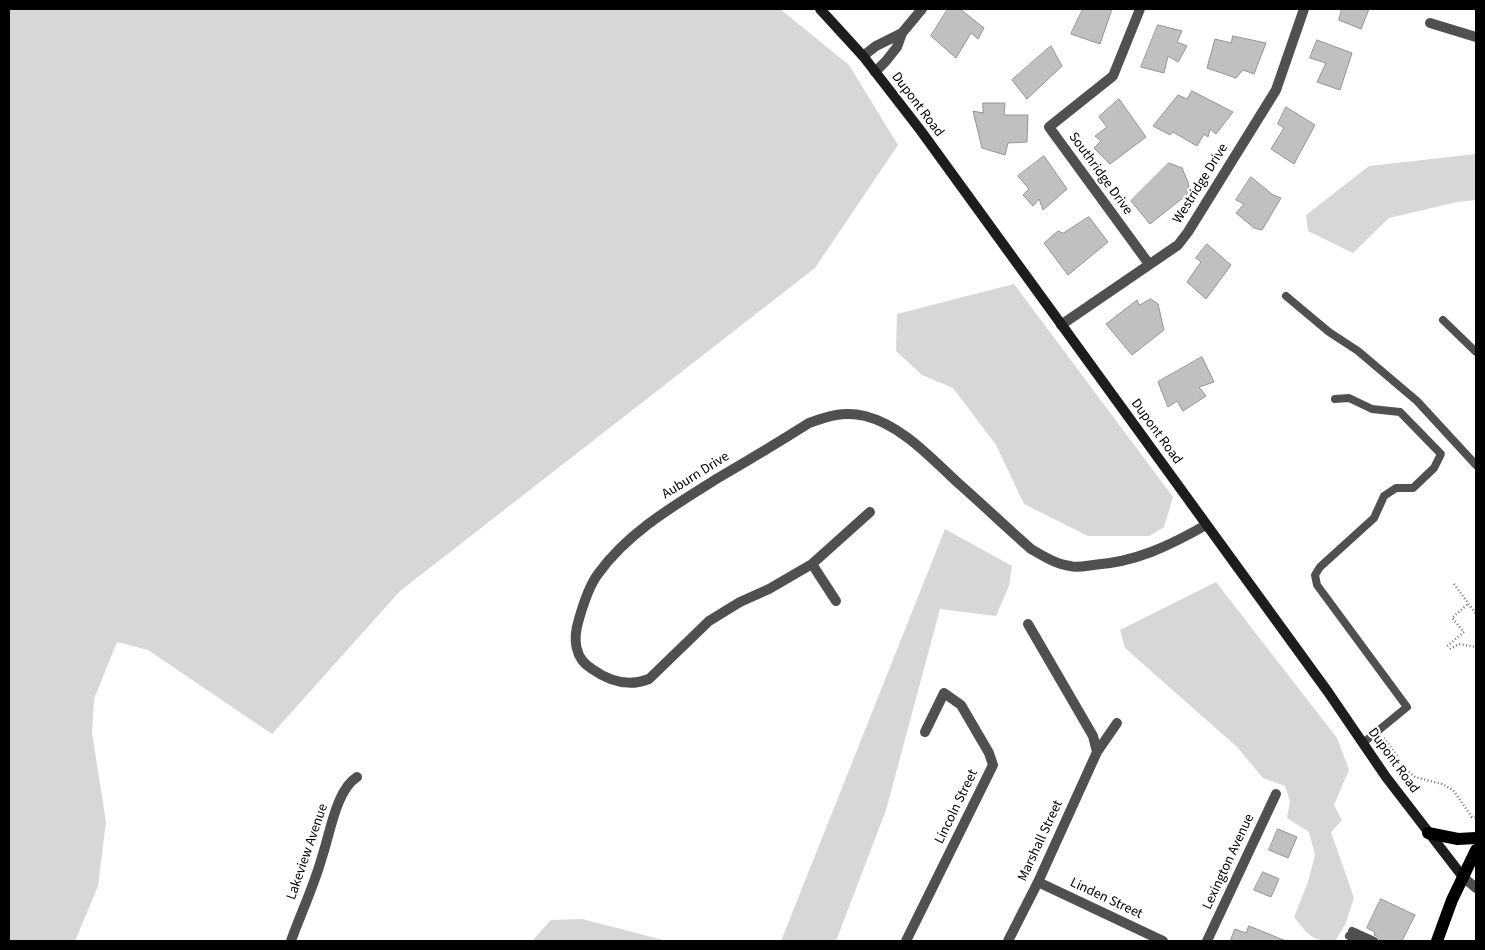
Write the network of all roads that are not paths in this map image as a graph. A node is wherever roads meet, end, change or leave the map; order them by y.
1 (820, 9) edge
2 (922, 9) edge
3 (1140, 9) edge
4 (1304, 9) edge
5 (1430, 23) dead end
6 (902, 33) junction
7 (1476, 37) edge
8 (863, 56) junction
9 (875, 72) junction
10 (1148, 264) junction
11 (1286, 296) dead end
12 (1442, 320) dead end
13 (1060, 325) junction
14 (1476, 352) edge
15 (1335, 399) dead end
16 (1476, 465) edge
17 (870, 512) dead end
18 (1206, 525) junction
19 (812, 564) junction
20 (836, 601) dead end
21 (1028, 624) dead end
22 (1117, 723) dead end
23 (925, 732) dead end
24 (1363, 743) junction
25 (1097, 752) junction
26 (357, 777) dead end
27 (1276, 794) dead end
28 (1428, 832) junction
29 (1476, 838) edge
30 (1476, 850) edge
31 (1463, 877) junction
32 (1038, 882) junction
33 (1476, 888) edge
34 (291, 941) edge
35 (906, 941) edge
36 (1008, 941) edge
37 (1162, 941) edge
38 (1207, 941) edge
39 (1359, 941) edge
40 (1374, 941) edge
41 (1437, 941) edge

1 - 8 street, Dupont Road
2 - 6 street
3 - 10 street, Southridge Drive
4 - 10 street, Westridge Drive
5 - 7 street
6 - 8 street
6 - 9 street
8 - 9 street, Dupont Road
9 - 13 street, Dupont Road
10 - 13 street, Westridge Drive
11 - 16 lane
12 - 14 lane
13 - 18 street, Dupont Road
15 - 24 lane
17 - 19 street, Auburn Drive
18 - 19 street, Auburn Drive
18 - 24 street, Dupont Road
19 - 20 street
21 - 25 street
22 - 25 street, Marshall Street
23 - 35 street, Lincoln Street
24 - 28 street, Dupont Road
25 - 32 street, Marshall Street
26 - 34 street, Lakeview Avenue
27 - 38 street, Lexington Avenue
28 - 29 main road
28 - 31 street, Dupont Road
30 - 31 main road
31 - 33 street
31 - 41 main road
32 - 36 street, Marshall Street
32 - 37 street, Linden Street
39 - 40 lane

